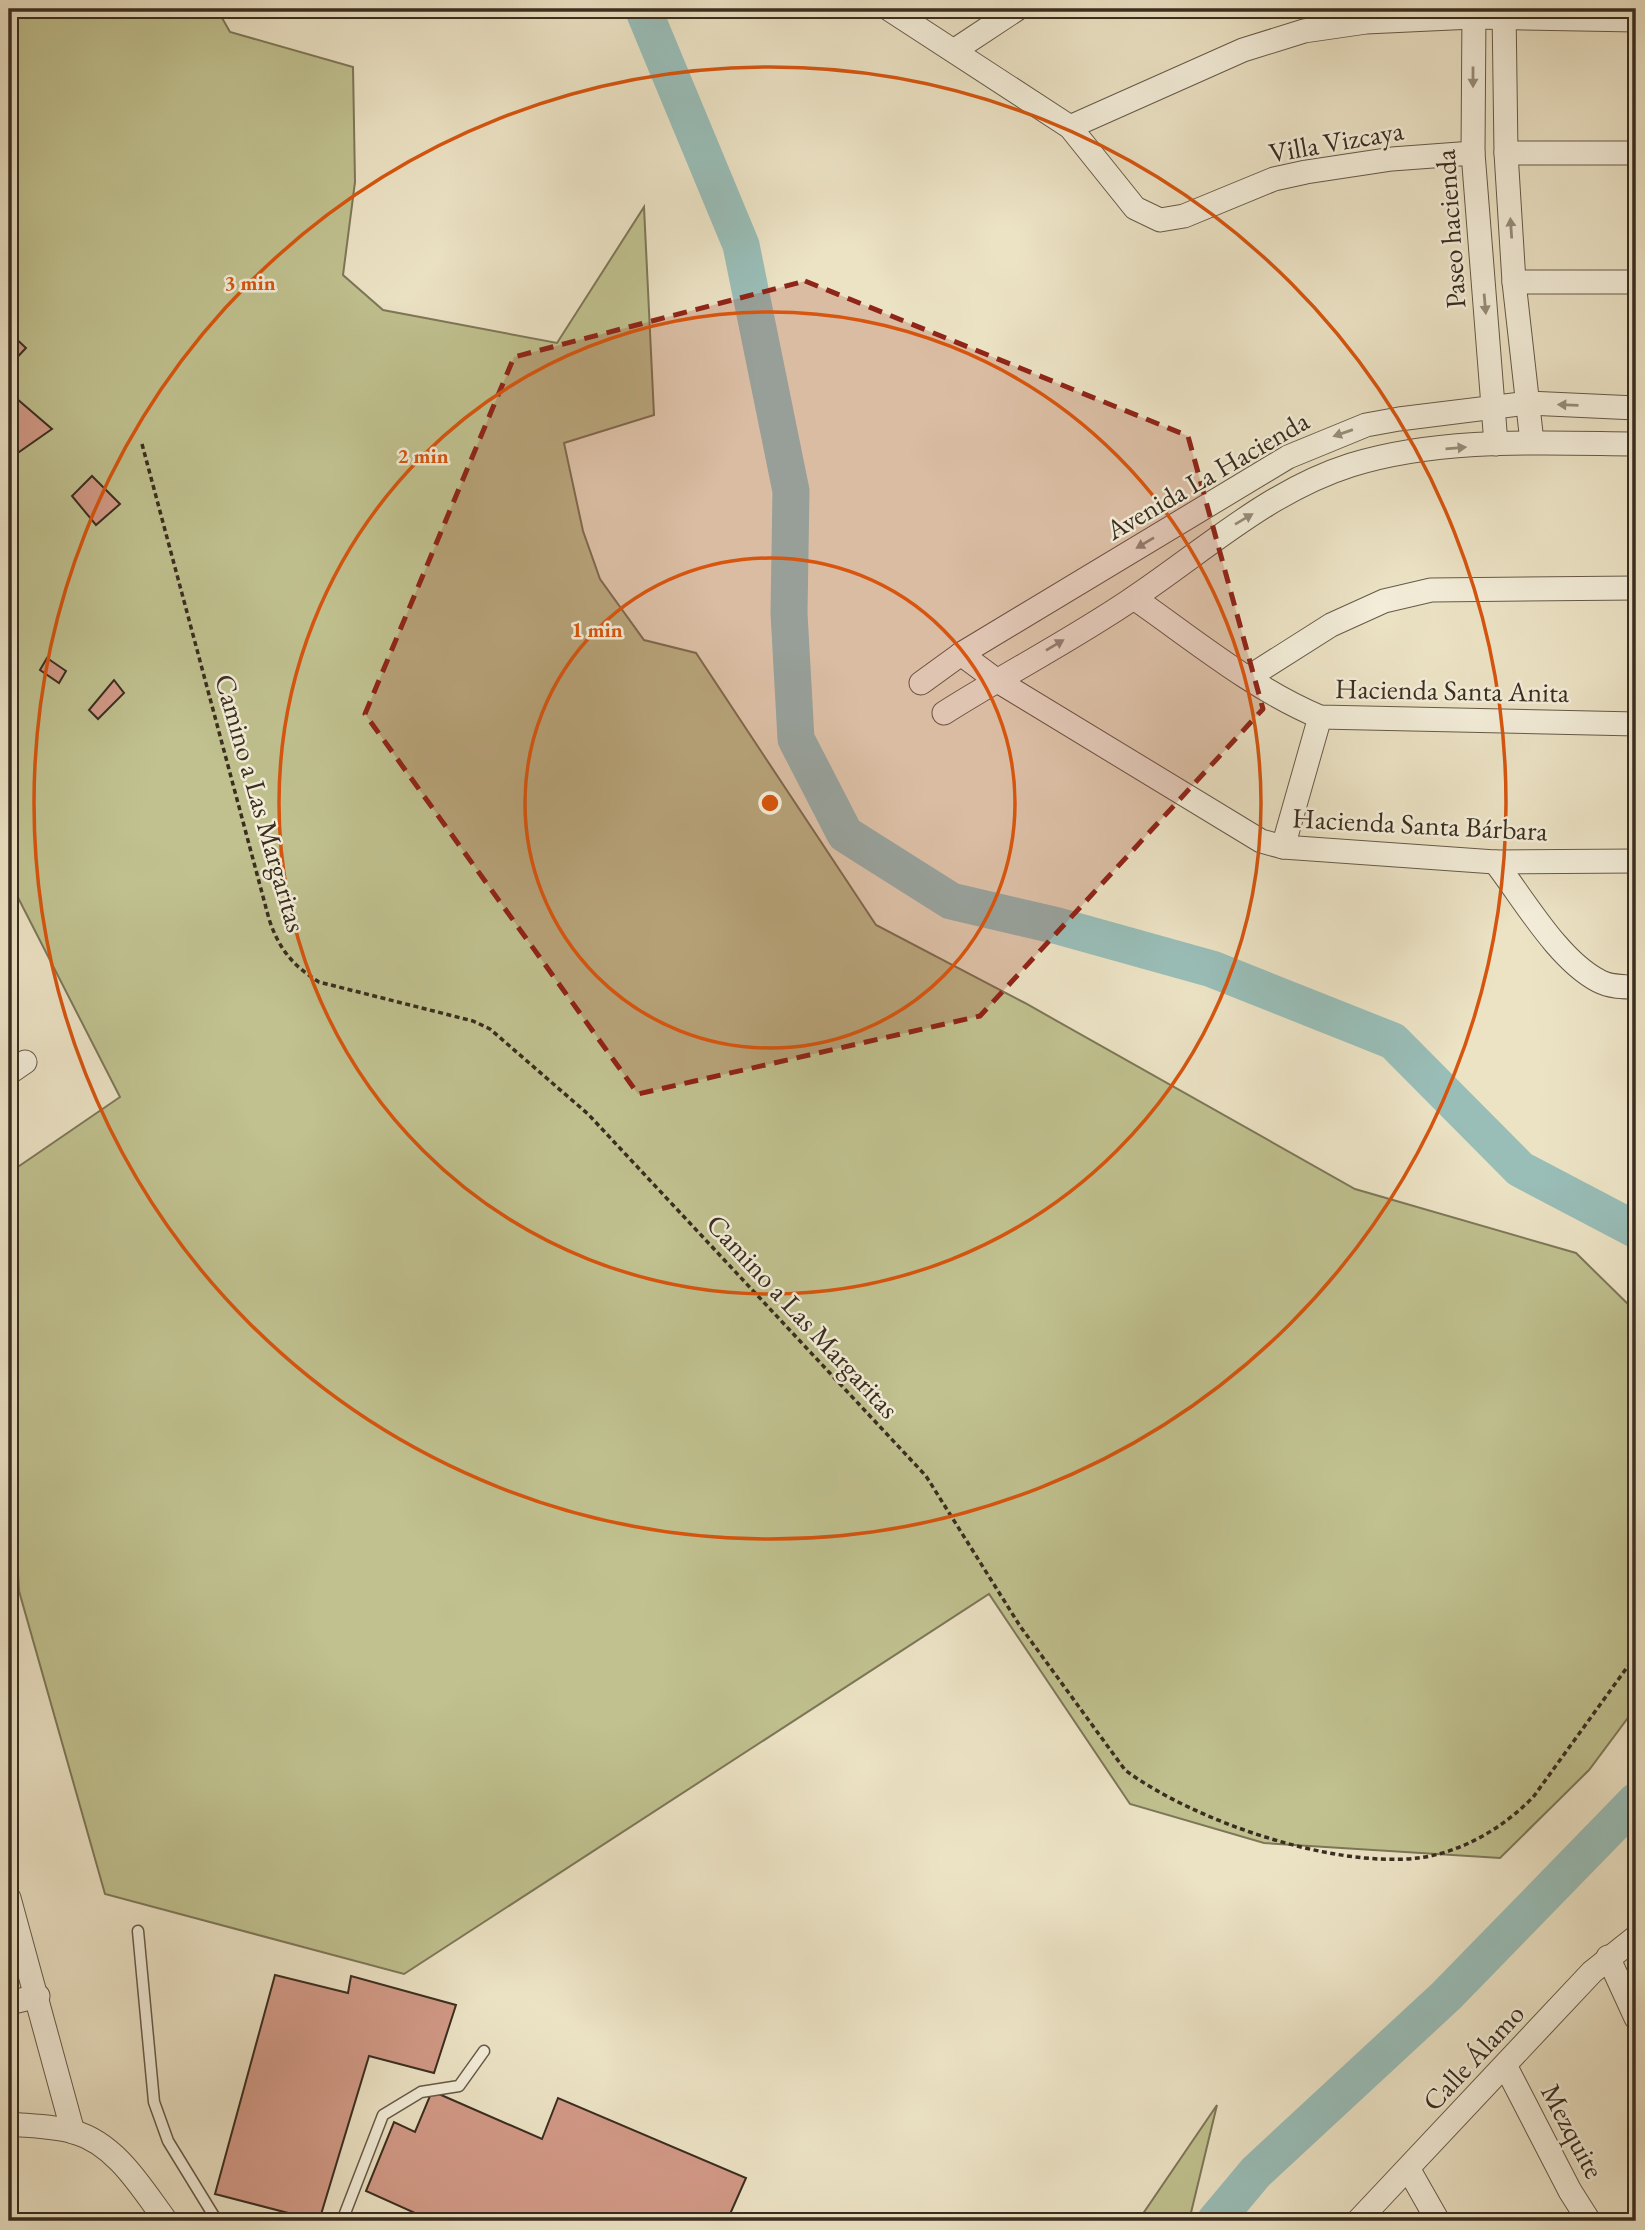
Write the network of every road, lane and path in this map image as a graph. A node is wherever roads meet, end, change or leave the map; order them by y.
1 (889, 9) edge
2 (1017, 9) edge
3 (1474, 13) edge
4 (1503, 14) edge
5 (1636, 20) edge
6 (955, 50) junction
7 (1070, 127) junction
8 (1473, 153) junction
9 (1506, 153) junction
10 (1636, 153) edge
11 (1514, 282) junction
12 (1636, 282) edge
13 (1528, 404) junction
14 (1493, 408) junction
15 (1636, 408) edge
16 (1532, 442) junction
17 (142, 444) dead end
18 (1496, 444) junction
19 (1636, 444) edge
20 (1636, 588) edge
21 (1134, 598) junction
22 (961, 654) junction
23 (1249, 677) junction
24 (996, 680) junction
25 (921, 683) dead end
26 (944, 713) dead end
27 (1320, 717) junction
28 (1636, 724) edge
29 (1283, 847) junction
30 (1636, 861) edge
31 (1495, 862) junction
32 (1636, 987) edge
33 (1636, 1655) edge
34 (9, 1898) edge
35 (138, 1931) dead end
36 (1636, 1937) edge
37 (1608, 1957) junction
38 (38, 1996) junction
39 (9, 2003) edge
40 (1636, 2018) edge
41 (484, 2051) dead end
42 (1506, 2067) junction
43 (9, 2124) edge
44 (73, 2132) junction
45 (1409, 2170) junction
46 (166, 2221) edge
47 (217, 2221) edge
48 (342, 2221) edge
49 (1358, 2221) edge
50 (1438, 2221) edge
51 (1589, 2221) edge

1 - 6 street
2 - 6 street
3 - 4 street
3 - 7 street
3 -> 8 street, Paseo hacienda
4 - 5 street
4 - 9 street
6 - 7 street
7 - 8 street, Villa Vizcaya
8 -> 14 street, Paseo hacienda
9 - 10 street
11 -> 9 street
11 - 12 street
11 - 13 street
13 - 14 street, Avenida La Hacienda
15 -> 13 street, Avenida La Hacienda
13 - 16 street
14 - 18 street, Paseo hacienda
14 -> 22 street, Avenida La Hacienda
16 - 18 street, Avenida La Hacienda
16 - 19 street, Avenida La Hacienda
17 - 33 path, Camino a Las Margaritas
21 -> 18 street, Avenida La Hacienda
20 - 23 street
21 - 23 street, Hacienda Santa Anita
24 -> 21 street, Avenida La Hacienda
22 - 24 street, Hacienda Santa Bárbara
22 - 25 street, Avenida La Hacienda
23 - 27 street, Hacienda Santa Anita
24 - 26 street, Avenida La Hacienda
24 - 29 street, Hacienda Santa Bárbara
27 - 28 street, Hacienda Santa Anita
27 - 29 street
29 - 31 street, Hacienda Santa Bárbara
30 - 31 street, Hacienda Santa Bárbara
31 - 32 street
34 - 38 street
35 - 47 lane
36 - 37 street, Calle Álamo
37 - 40 street
37 - 42 street, Calle Álamo
38 - 39 street
38 - 44 street
41 - 48 lane
42 - 45 street, Calle Álamo
42 - 51 street, Mezquite
43 - 44 street
44 - 46 street
45 - 49 street, Calle Álamo
45 - 50 street

